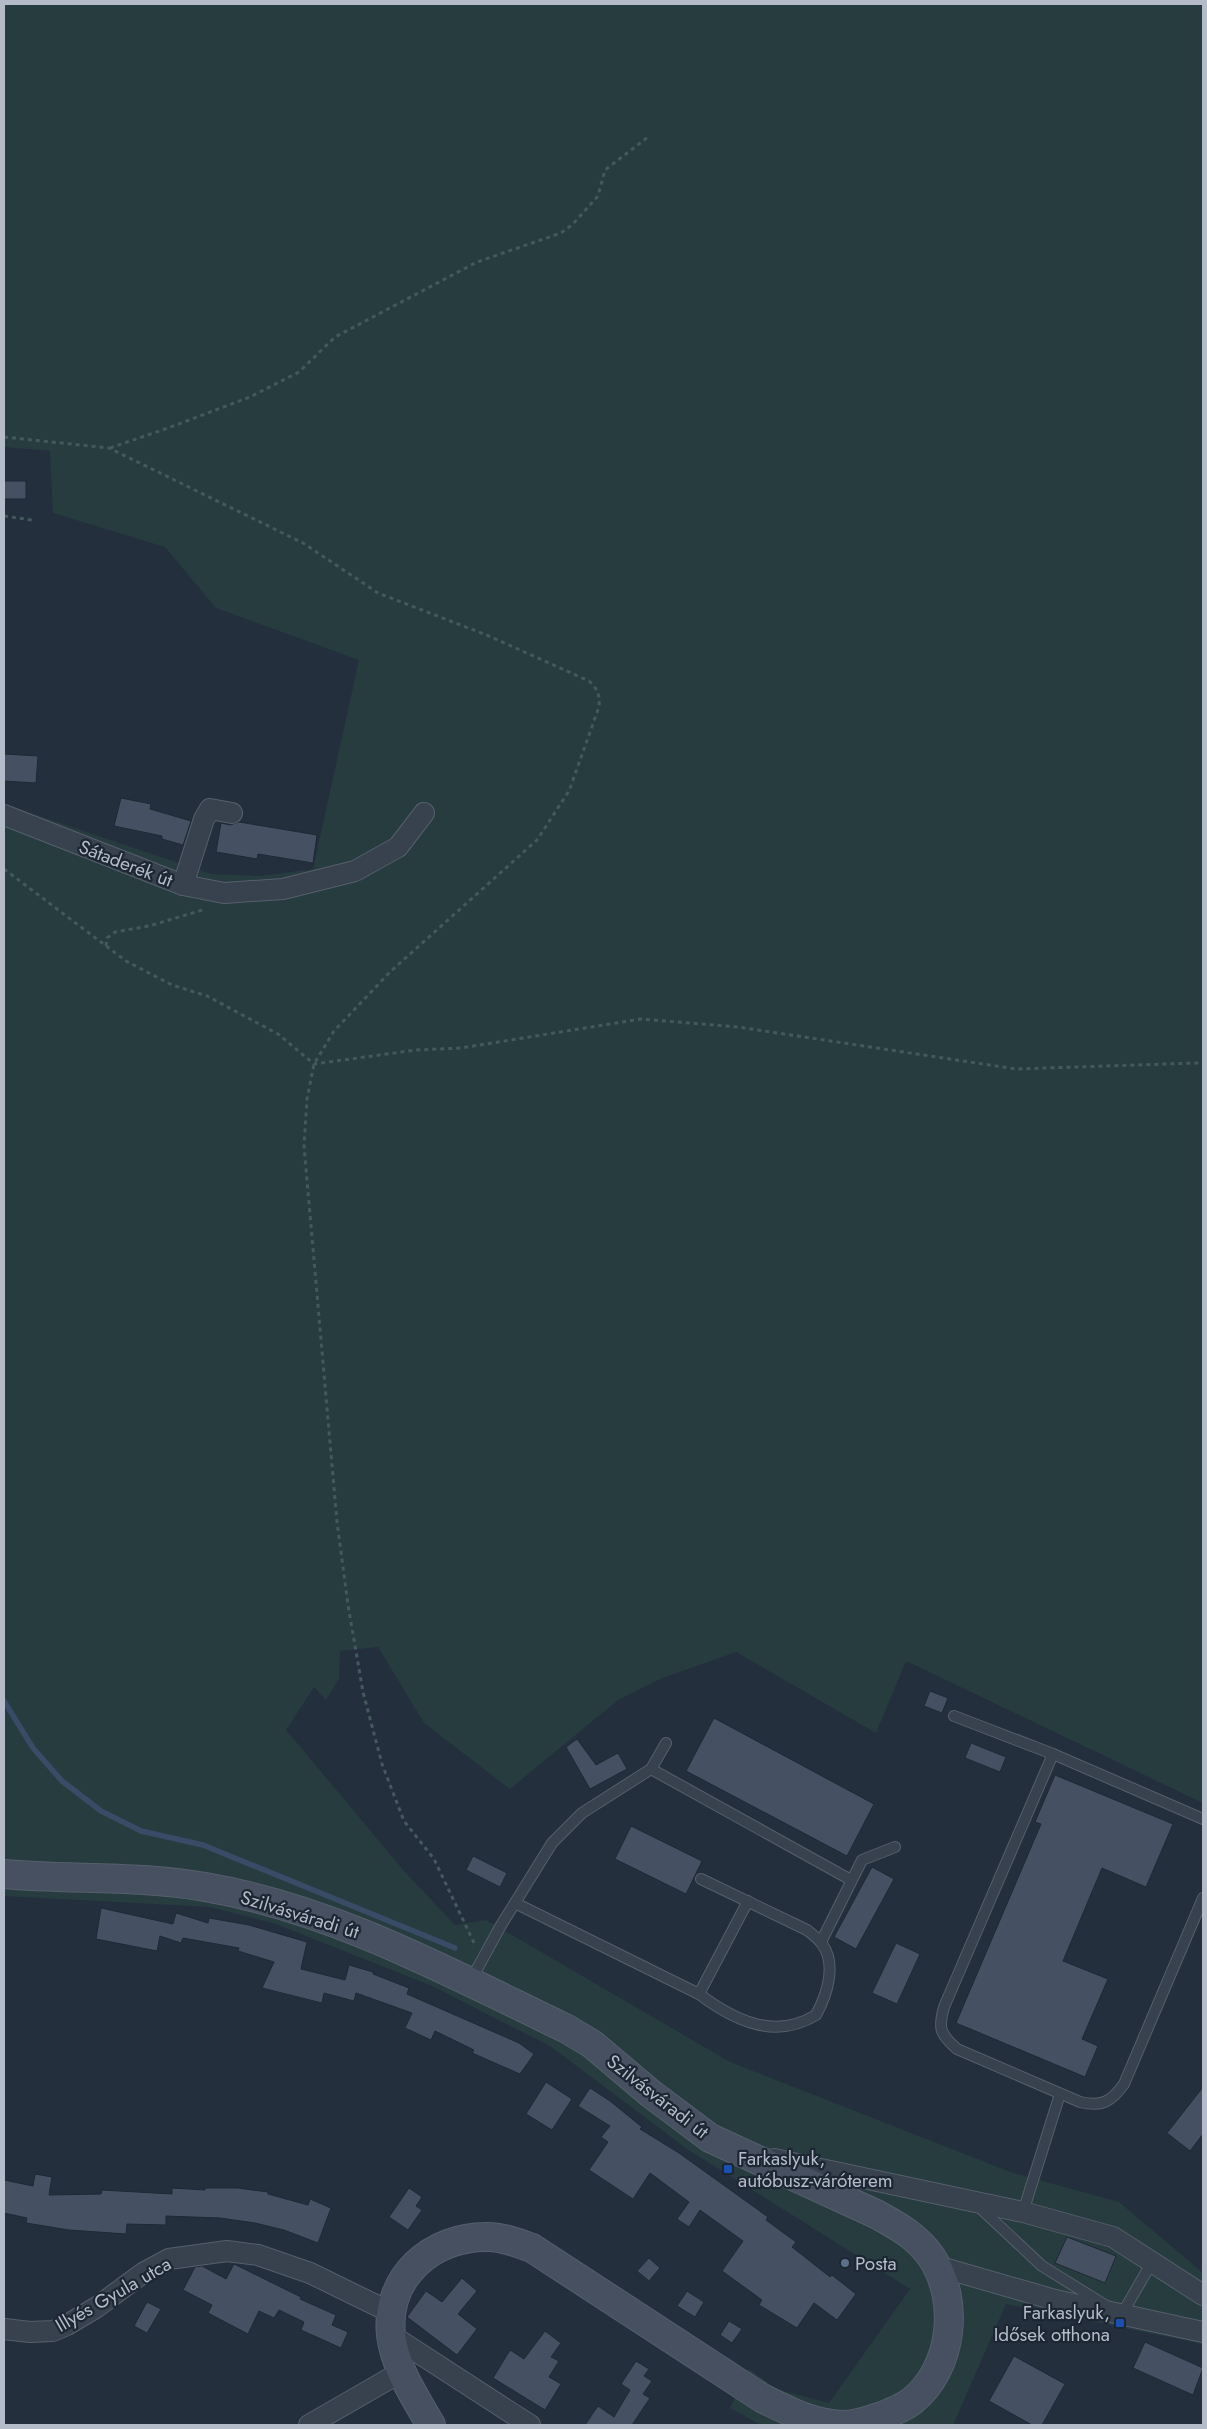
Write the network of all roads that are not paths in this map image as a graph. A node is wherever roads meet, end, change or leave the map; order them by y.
1 (232, 813) dead end
2 (424, 813) dead end
3 (4, 815) edge
4 (183, 885) junction
5 (954, 1716) dead end
6 (666, 1743) dead end
7 (1052, 1754) junction
8 (651, 1769) junction
9 (1203, 1819) edge
10 (895, 1847) dead end
11 (4, 1874) edge
12 (701, 1879) dead end
13 (851, 1880) junction
14 (1203, 1898) edge
15 (748, 1901) junction
16 (515, 1903) junction
17 (821, 1942) junction
18 (476, 1972) junction
19 (699, 1994) junction
20 (1060, 2094) junction
21 (734, 2150) junction
22 (972, 2201) junction
23 (1023, 2212) junction
24 (1152, 2262) junction
25 (937, 2266) junction
26 (1203, 2295) edge
27 (1119, 2313) junction
28 (391, 2324) junction
29 (4, 2329) edge
30 (1203, 2332) edge
31 (401, 2372) junction
32 (878, 2422) edge
33 (309, 2425) edge
34 (432, 2425) edge
35 (530, 2425) edge

1 - 4 street, Sátaderék út
2 - 4 street, Sátaderék út
3 - 4 street, Sátaderék út
5 - 7 lane
6 - 8 lane
7 - 9 lane
7 - 20 lane
8 - 13 lane
8 - 16 lane
10 - 13 lane
11 - 18 main road, Szilvásváradi út
12 - 15 lane
13 - 17 lane
14 - 20 lane
15 - 17 lane
15 - 19 lane
16 - 18 lane
16 - 19 lane
17 - 19 lane
18 - 21 main road, Szilvásváradi út
20 - 23 lane
21 - 22 street
21 - 25 main road, Szilvásváradi út
22 - 23 street
22 - 27 lane
23 - 24 street
24 - 26 street
24 - 27 lane
25 - 27 street
25 - 32 main road, Szilvásváradi út
27 - 30 street
28 - 29 street, Illyés Gyula utca
28 - 31 main road
28 - 32 main road, Szilvásváradi út
28 - 35 street, Illyés Gyula utca
31 - 33 street
31 - 34 main road

